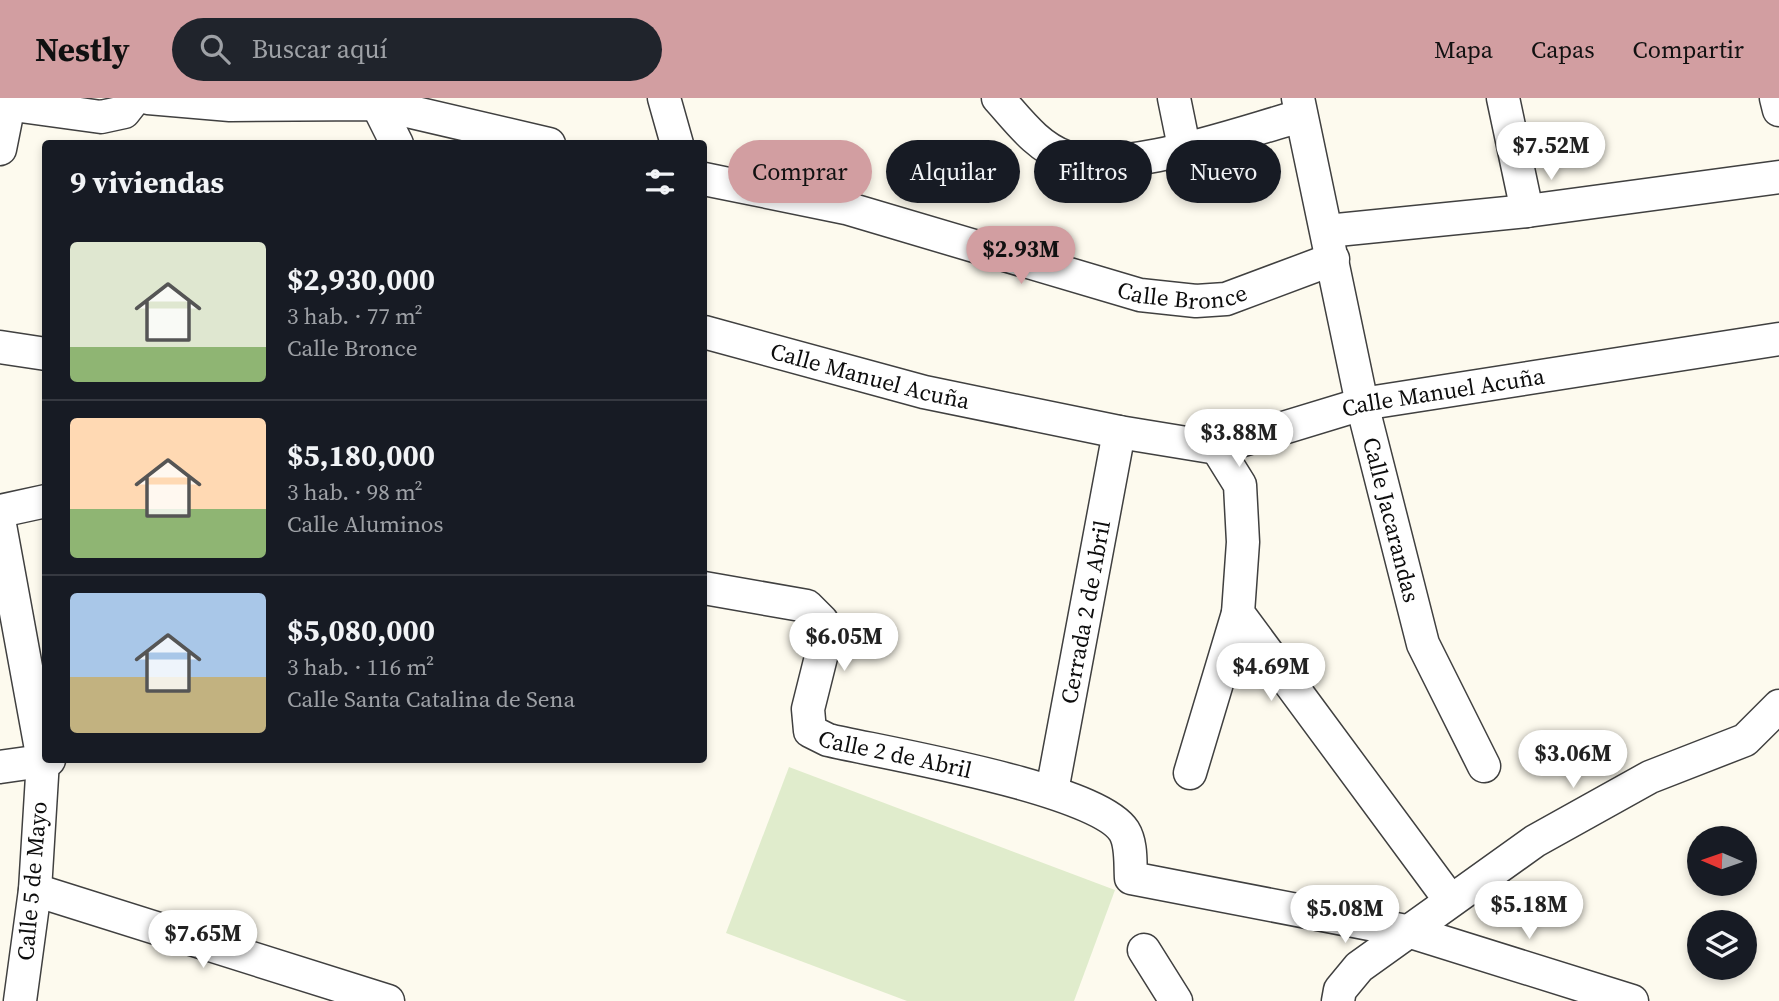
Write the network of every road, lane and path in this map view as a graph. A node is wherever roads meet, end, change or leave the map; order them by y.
1 (135, 98) edge
2 (148, 98) edge
3 (664, 98) edge
4 (998, 98) edge
5 (1174, 98) edge
6 (1503, 98) edge
7 (1776, 98) edge
8 (4, 104) edge
9 (377, 104) junction
10 (1300, 107) edge
11 (1779, 110) edge
12 (395, 140) edge
13 (532, 140) edge
14 (676, 140) edge
15 (1183, 140) edge
16 (1204, 140) edge
17 (0, 149) edge
18 (1166, 151) edge
19 (1779, 177) edge
20 (707, 180) edge
21 (1527, 211) junction
22 (1330, 245) junction
23 (707, 324) edge
24 (1779, 339) edge
25 (0, 346) edge
26 (42, 353) edge
27 (1363, 404) junction
28 (1119, 432) junction
29 (1217, 448) junction
30 (42, 502) edge
31 (0, 511) edge
32 (0, 526) edge
33 (707, 589) edge
34 (1238, 613) junction
35 (1779, 706) edge
36 (42, 740) edge
37 (42, 761) edge
38 (46, 763) edge
39 (1483, 766) dead end
40 (0, 767) edge
41 (1190, 774) dead end
42 (1052, 791) junction
43 (35, 890) junction
44 (1450, 900) junction
45 (1411, 932) junction
46 (1144, 950) dead end
47 (20, 1001) edge
48 (388, 1001) edge
49 (1177, 1001) edge
50 (1338, 1001) edge
51 (1632, 1001) edge

1 - 8 street
2 - 9 street
3 - 14 street
4 - 18 street
5 - 15 street
6 - 21 street
7 - 11 street
8 - 17 street
9 - 12 street
9 - 13 street
10 - 16 street
10 - 22 street, Calle Jacarandas
19 - 21 street, Calle Bronce
20 - 22 street, Calle Bronce
21 - 22 street, Calle Bronce
22 - 27 street, Calle Jacarandas
23 - 28 street, Calle Manuel Acuña
24 - 27 street, Calle Manuel Acuña
25 - 26 street
27 - 29 street, Calle Manuel Acuña
27 - 39 street, Calle Jacarandas
28 - 29 street, Calle Manuel Acuña
28 - 42 street, Cerrada 2 de Abril
29 - 34 street
30 - 31 street
32 - 36 street, Calle 5 de Mayo
33 - 42 street, Calle 2 de Abril
34 - 41 street
34 - 44 street
35 - 44 street
37 - 40 street
38 - 43 street, Calle 5 de Mayo
42 - 45 street
43 - 47 street, Calle 5 de Mayo
43 - 48 street
44 - 45 street
45 - 50 street
45 - 51 street
46 - 49 street

